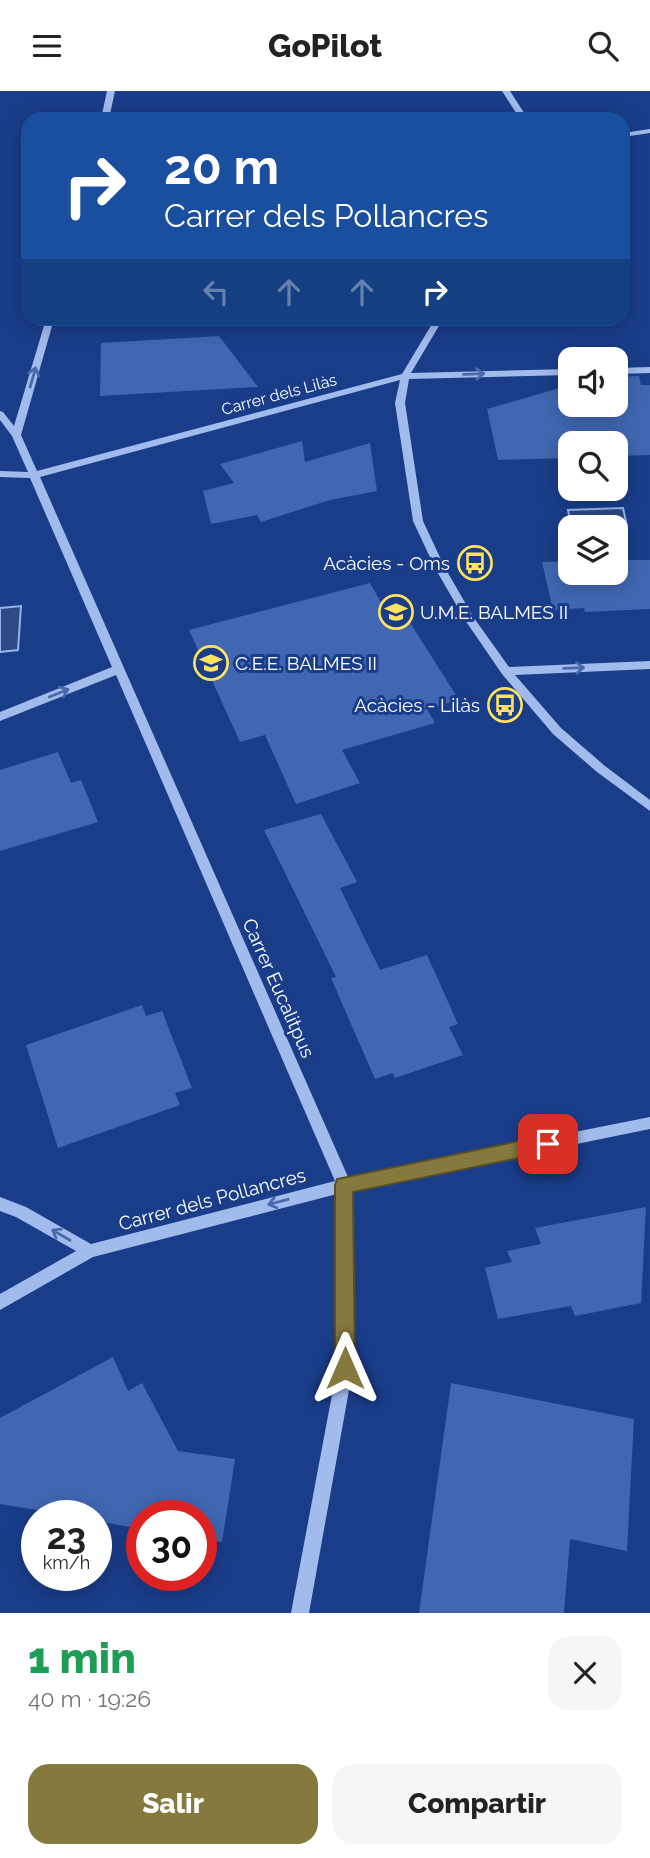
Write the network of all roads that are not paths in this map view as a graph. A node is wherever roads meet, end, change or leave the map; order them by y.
1 (111, 91) edge
2 (506, 91) edge
3 (106, 112) edge
4 (520, 112) edge
5 (650, 131) edge
6 (630, 134) edge
7 (48, 326) edge
8 (435, 326) edge
9 (628, 370) edge
10 (650, 370) edge
11 (558, 372) edge
12 (405, 376) junction
13 (0, 414) edge
14 (16, 435) junction
15 (0, 474) edge
16 (34, 475) junction
17 (650, 665) edge
18 (119, 669) junction
19 (506, 671) junction
20 (0, 717) edge
21 (650, 806) edge
22 (650, 1123) edge
23 (344, 1185) junction
24 (0, 1204) edge
25 (90, 1251) junction
26 (0, 1302) edge
27 (300, 1613) edge

1 - 3 street
2 - 4 street
5 - 6 street
14 -> 7 street
8 - 12 street
9 - 10 street
12 -> 11 street, Carrer dels Lilàs
12 - 16 street, Carrer dels Lilàs
12 - 19 street
13 - 14 street, Carrer Eucalitpus
14 - 16 street, Carrer Eucalitpus
15 - 16 street, Carrer dels Lilàs
16 - 18 street, Carrer Eucalitpus
19 -> 17 street
20 -> 18 street
18 - 23 street, Carrer Eucalitpus
19 - 21 street
22 - 23 street, Carrer dels Pollancres
23 -> 25 street, Carrer dels Pollancres
23 - 27 street, Carrer Eucalitpus
25 -> 24 street
25 - 26 street, Carrer dels Pollancres

